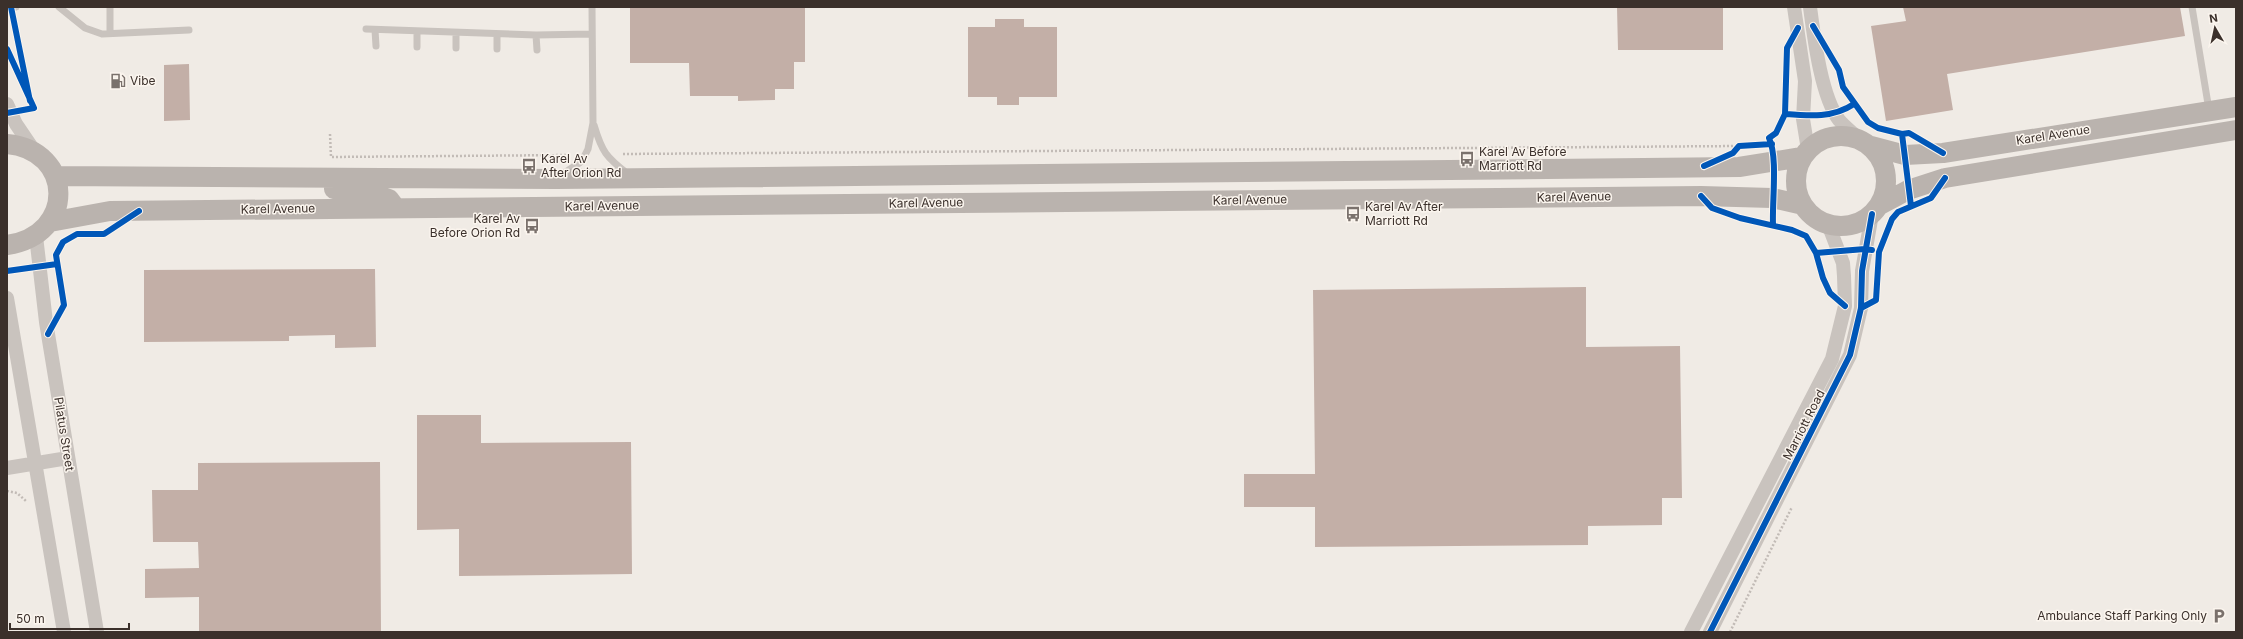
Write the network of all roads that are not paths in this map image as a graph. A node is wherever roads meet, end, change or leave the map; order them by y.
1 (16, 7) edge
2 (59, 7) edge
3 (110, 7) edge
4 (592, 7) edge
5 (1794, 7) edge
6 (1810, 7) edge
7 (2192, 7) edge
8 (7, 9) edge
9 (366, 29) dead end
10 (190, 30) dead end
11 (375, 30) junction
12 (417, 32) junction
13 (110, 33) junction
14 (456, 33) junction
15 (497, 34) junction
16 (591, 34) junction
17 (536, 35) junction
18 (376, 46) dead end
19 (417, 47) dead end
20 (456, 48) dead end
21 (497, 49) dead end
22 (537, 50) dead end
23 (7, 104) edge
24 (2236, 107) edge
25 (2209, 112) junction
26 (594, 123) junction
27 (2236, 130) edge
28 (1865, 143) junction
29 (7, 144) edge
30 (35, 152) junction
31 (1805, 154) junction
32 (54, 176) junction
33 (284, 178) junction
34 (634, 178) junction
35 (556, 179) junction
36 (1803, 205) junction
37 (396, 208) junction
38 (1876, 209) junction
39 (1828, 224) junction
40 (43, 229) junction
41 (7, 245) edge
42 (7, 298) edge
43 (68, 458) junction
44 (35, 463) junction
45 (7, 468) edge
46 (64, 632) edge
47 (97, 632) edge
48 (1691, 632) edge
49 (1710, 632) edge

1 - 8 lane
2 - 13 lane
3 - 13 lane
4 - 16 lane
5 - 31 street
6 - 28 street
7 - 25 lane
9 - 11 lane
10 - 13 lane
11 - 12 lane
11 - 18 lane
12 - 14 lane
12 - 19 lane
14 - 15 lane
14 - 20 lane
15 - 17 lane
15 - 21 lane
16 - 17 lane
16 - 26 lane
17 - 22 lane
23 - 30 street
24 - 25 main road, Karel Avenue
25 - 28 main road, Karel Avenue
26 - 34 lane
26 - 35 lane
27 - 38 main road, Karel Avenue
28 - 31 main road, Karel Avenue
28 - 38 main road
29 - 30 main road
30 - 32 main road
31 - 34 main road, Karel Avenue
31 - 36 main road, Karel Avenue
32 - 33 main road, Karel Avenue
32 - 40 main road
33 - 35 main road, Karel Avenue
33 - 37 main road
34 - 35 main road, Karel Avenue
36 - 37 main road, Karel Avenue
36 - 39 main road, Karel Avenue
37 - 40 main road, Karel Avenue
38 - 39 main road, Karel Avenue
38 - 49 street, Marriott Road
39 - 48 street, Marriott Road
40 - 41 main road, Karel Avenue
40 - 43 street, Pilatus Street
42 - 44 street
43 - 44 street
43 - 47 street, Pilatus Street
44 - 45 street
44 - 46 street

